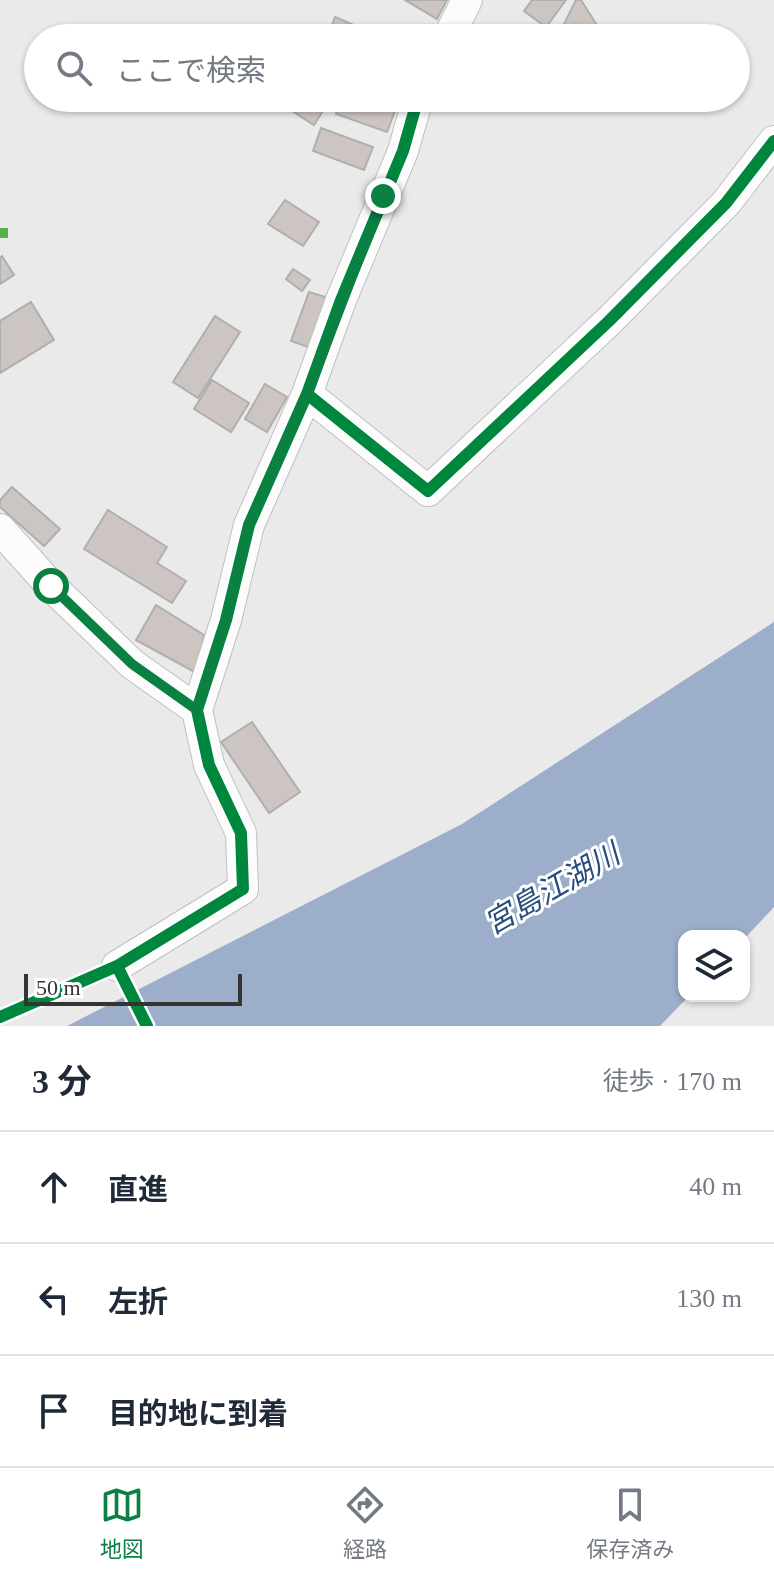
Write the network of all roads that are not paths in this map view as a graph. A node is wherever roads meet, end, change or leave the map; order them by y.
1 (467, 0) edge
2 (455, 24) edge
3 (414, 112) edge
4 (774, 141) edge
5 (307, 394) junction
6 (0, 529) edge
7 (197, 710) junction
8 (117, 966) dead end

1 - 2 street
3 - 5 street
4 - 5 street
5 - 7 street
6 - 7 street
7 - 8 street

